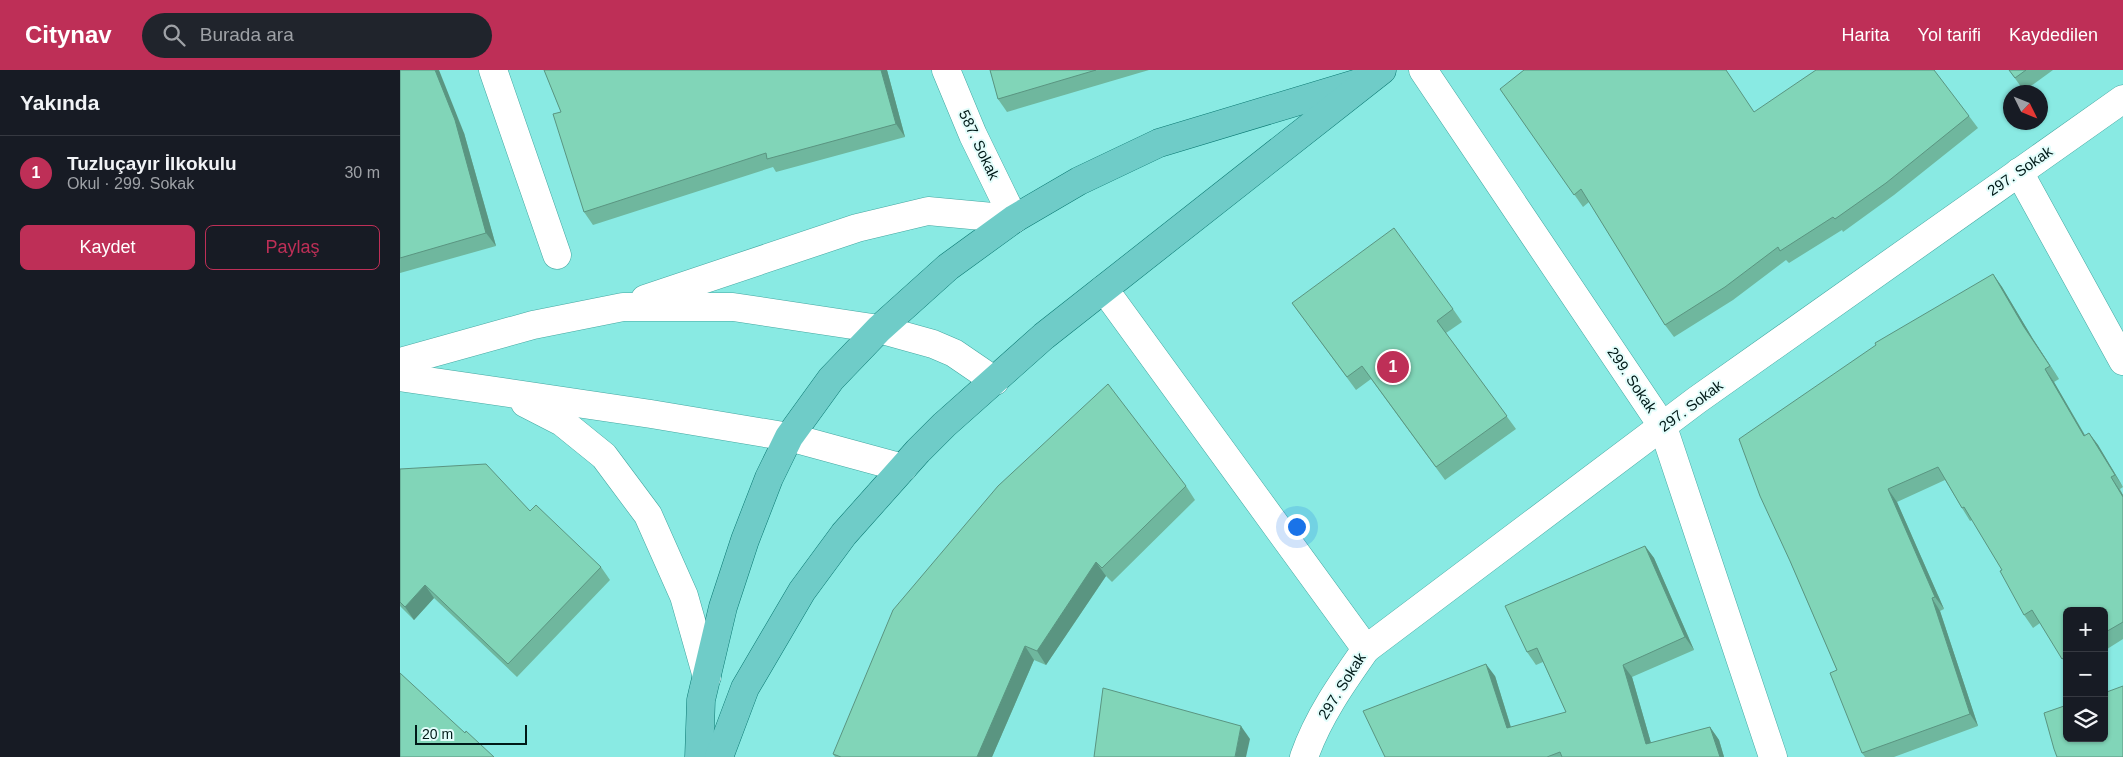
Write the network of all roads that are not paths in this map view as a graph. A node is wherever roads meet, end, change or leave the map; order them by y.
1 (493, 70) edge
2 (946, 70) edge
3 (1422, 70) edge
4 (1373, 76) edge
5 (2123, 99) edge
6 (2019, 172) junction
7 (1014, 219) junction
8 (557, 255) dead end
9 (1104, 289) junction
10 (623, 307) junction
11 (879, 328) junction
12 (2123, 361) edge
13 (400, 362) edge
14 (400, 377) edge
15 (995, 380) junction
16 (509, 394) junction
17 (1663, 427) junction
18 (789, 437) junction
19 (903, 468) junction
20 (1366, 649) junction
21 (707, 676) junction
22 (699, 757) edge
23 (719, 757) edge
24 (1304, 757) edge
25 (1773, 757) edge

1 - 8 street
2 - 7 street, 587. Sokak
3 - 17 street, 299. Sokak
4 - 7 main road
4 - 9 main road
5 - 6 street, 297. Sokak
6 - 12 street
6 - 17 street, 297. Sokak
7 - 10 street
7 - 11 main road
9 - 15 main road
9 - 20 street
10 - 11 street
10 - 13 street
11 - 15 street
11 - 18 main road
14 - 16 street
15 - 19 main road
16 - 18 street
16 - 21 street
17 - 20 street, 297. Sokak
17 - 25 street, 299. Sokak
18 - 19 street
18 - 21 main road
19 - 23 main road
20 - 24 street, 297. Sokak
21 - 22 main road

